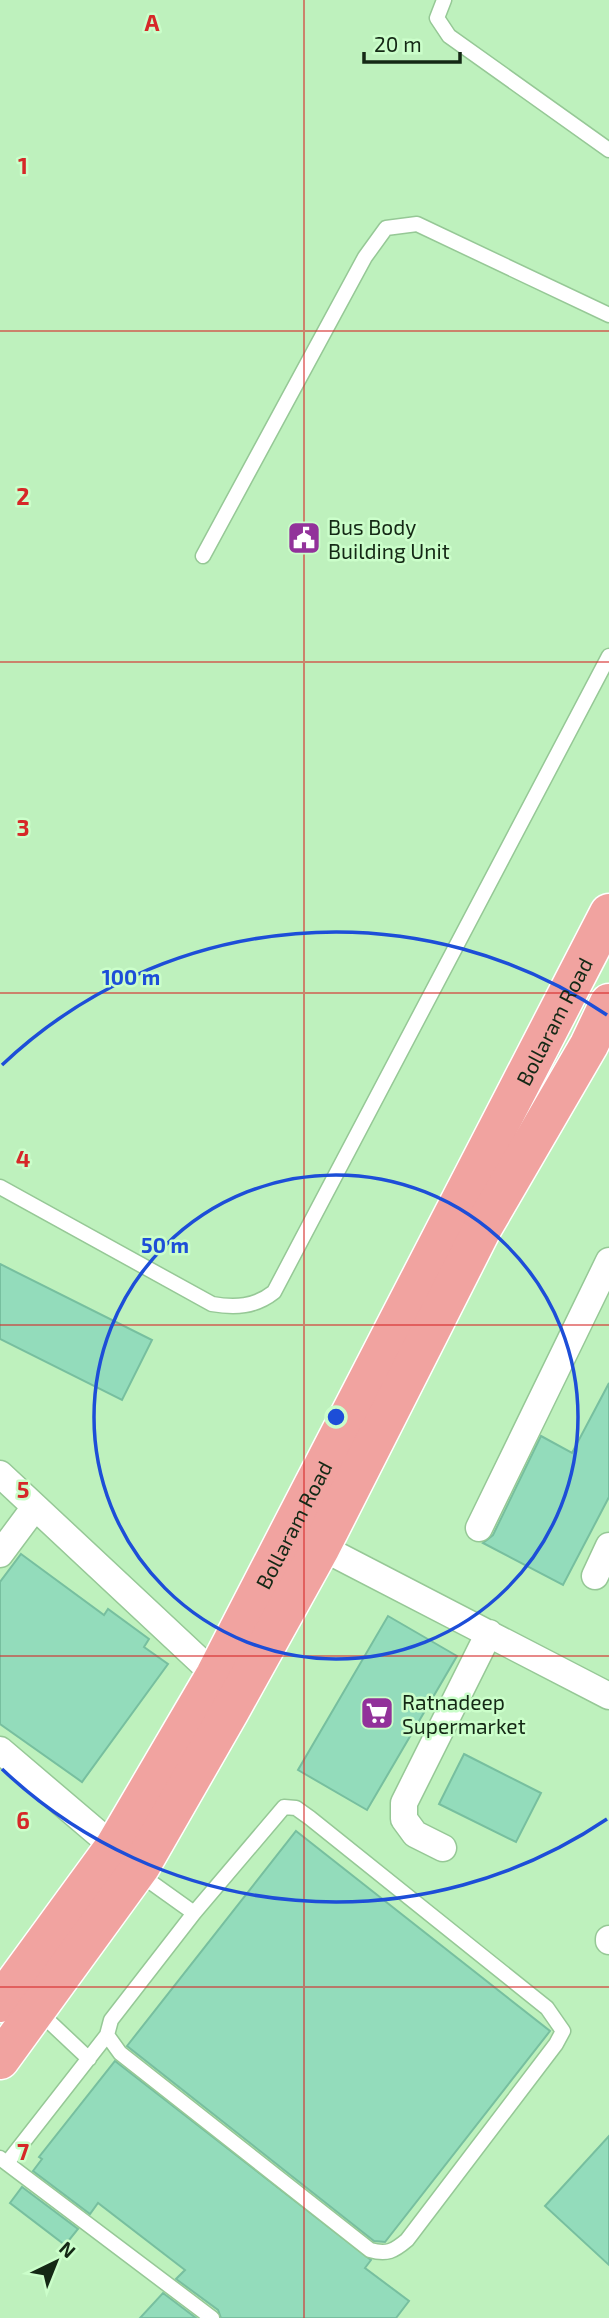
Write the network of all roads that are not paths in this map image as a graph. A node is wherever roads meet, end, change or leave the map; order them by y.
1 (444, 0) edge
2 (609, 150) edge
3 (609, 315) edge
4 (204, 556) dead end
5 (609, 656) edge
6 (609, 913) edge
7 (609, 1003) edge
8 (0, 1187) edge
9 (609, 1261) edge
10 (0, 1474) edge
11 (35, 1507) junction
12 (478, 1528) dead end
13 (609, 1546) edge
14 (321, 1547) junction
15 (0, 1554) edge
16 (595, 1576) dead end
17 (489, 1633) junction
18 (215, 1675) junction
19 (609, 1696) edge
20 (0, 1750) edge
21 (443, 1848) dead end
22 (126, 1859) junction
23 (194, 1913) junction
24 (18, 2007) edge
25 (107, 2035) junction
26 (89, 2059) junction
27 (0, 2060) edge
28 (3, 2161) edge
29 (212, 2318) edge

1 - 2 lane
3 - 4 lane
5 - 8 lane
6 - 18 main road, Bollaram Road
7 - 14 main road, Bollaram Road
9 - 12 street
10 - 11 street
11 - 15 street
11 - 18 street
13 - 16 street
14 - 17 street
14 - 22 main road, Bollaram Road
17 - 19 street
17 - 21 street
18 - 22 main road, Bollaram Road
20 - 22 street
22 - 23 lane
22 - 24 main road, Bollaram Road
23 - 25 lane
23 - 25 lane
24 - 26 lane
24 - 27 main road, Bollaram Road
25 - 26 lane
26 - 28 lane
28 - 29 lane

